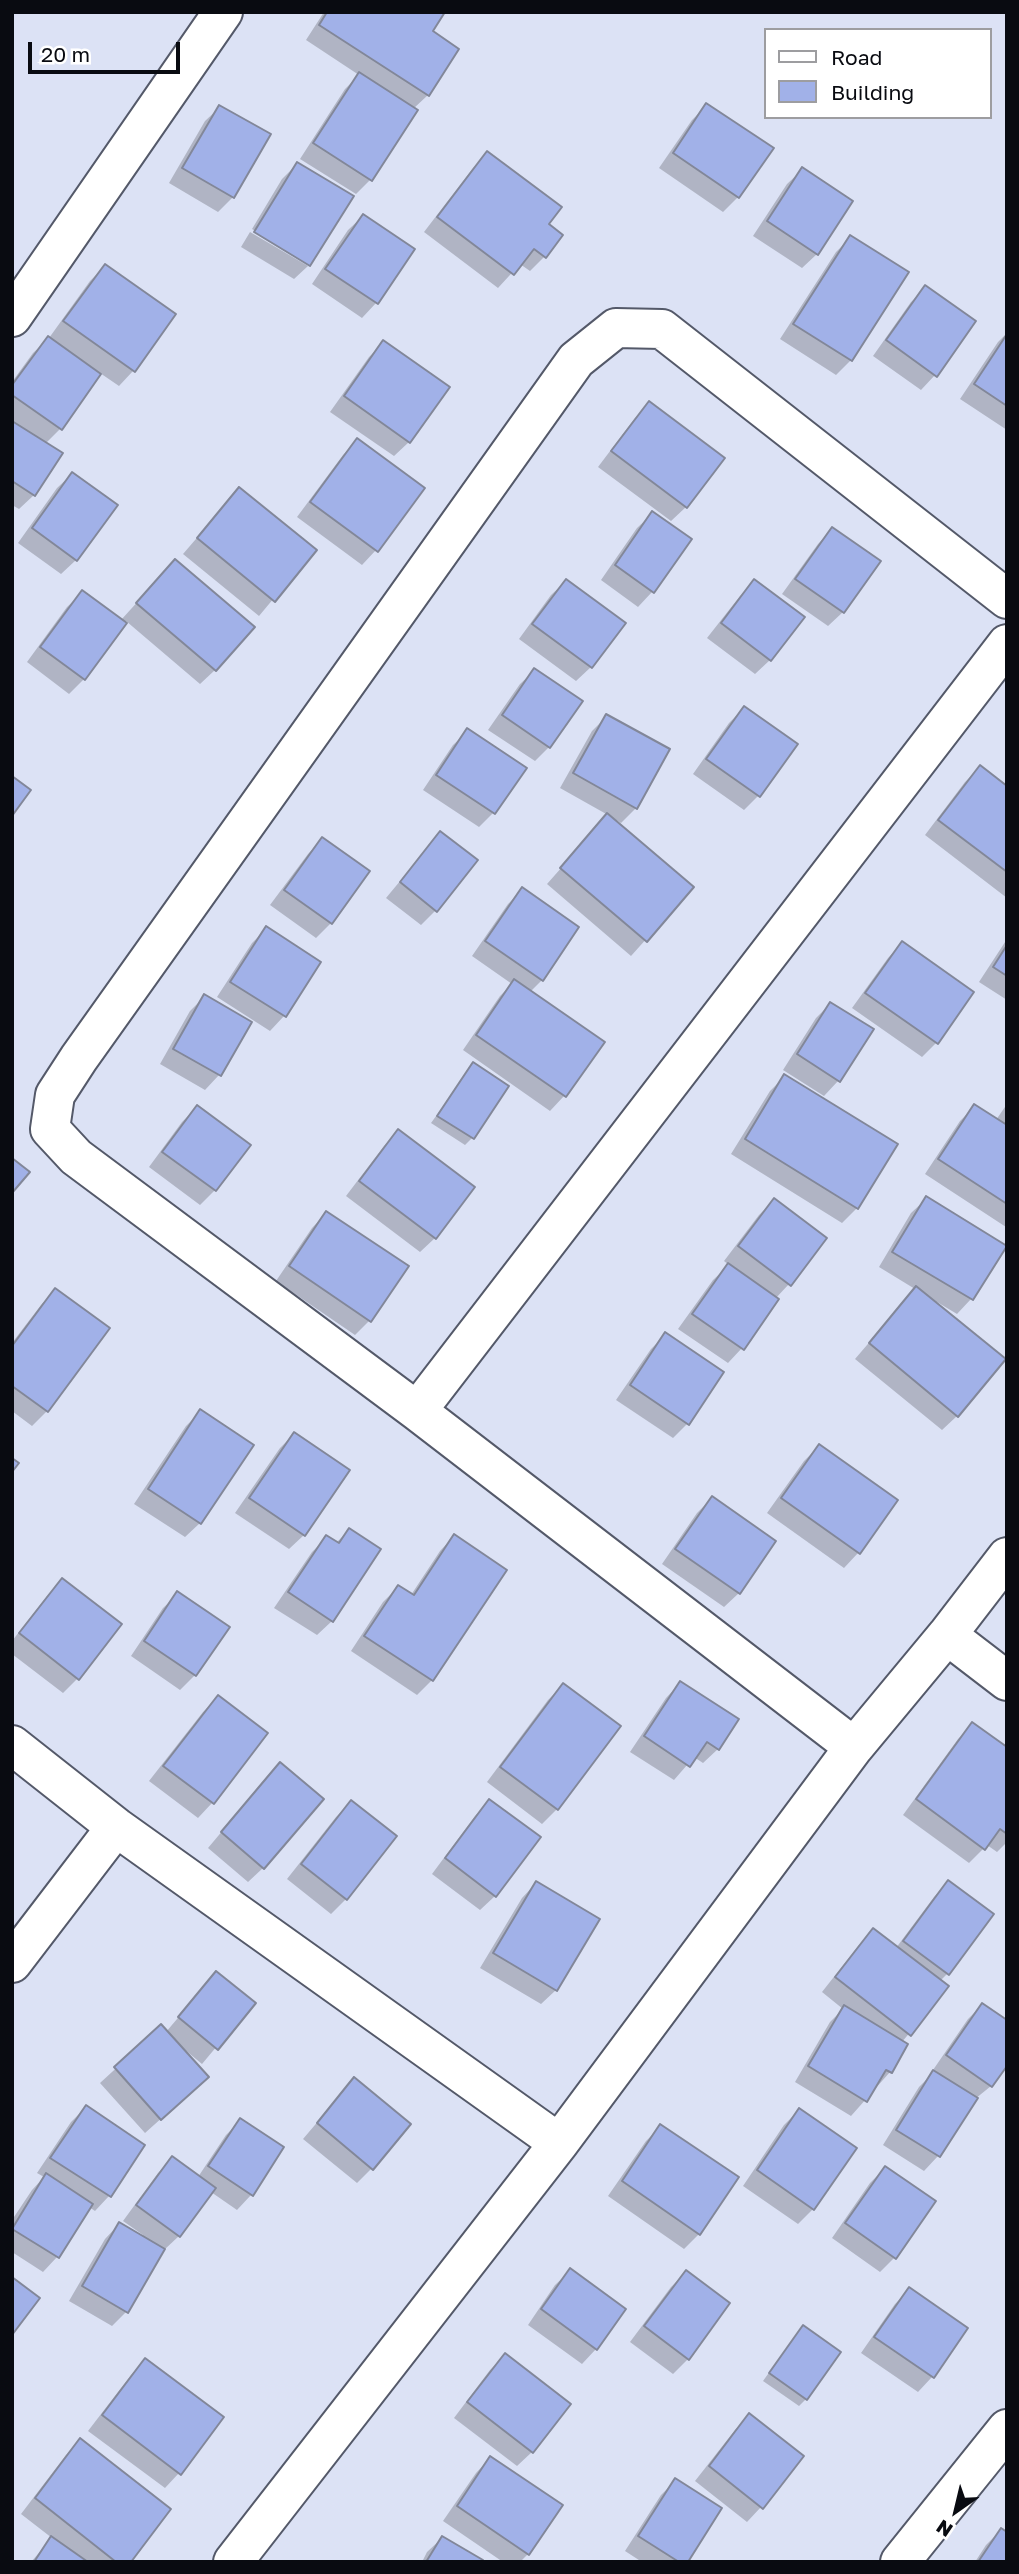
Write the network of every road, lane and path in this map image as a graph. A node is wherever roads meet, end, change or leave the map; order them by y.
1 (223, 12) edge
2 (12, 317) edge
3 (1007, 599) edge
4 (1007, 644) edge
5 (417, 1411) junction
6 (1007, 1557) edge
7 (947, 1635) junction
8 (1007, 1681) edge
9 (12, 1745) edge
10 (854, 1747) junction
11 (116, 1827) junction
12 (12, 1963) edge
13 (559, 2143) junction
14 (1007, 2429) edge
15 (233, 2562) edge
16 (900, 2562) edge

1 - 2 street
3 - 5 street
4 - 5 street
5 - 10 street
6 - 7 street
7 - 8 street
7 - 10 street
9 - 11 street
10 - 13 street
11 - 12 street
11 - 13 street
13 - 15 street
14 - 16 street

